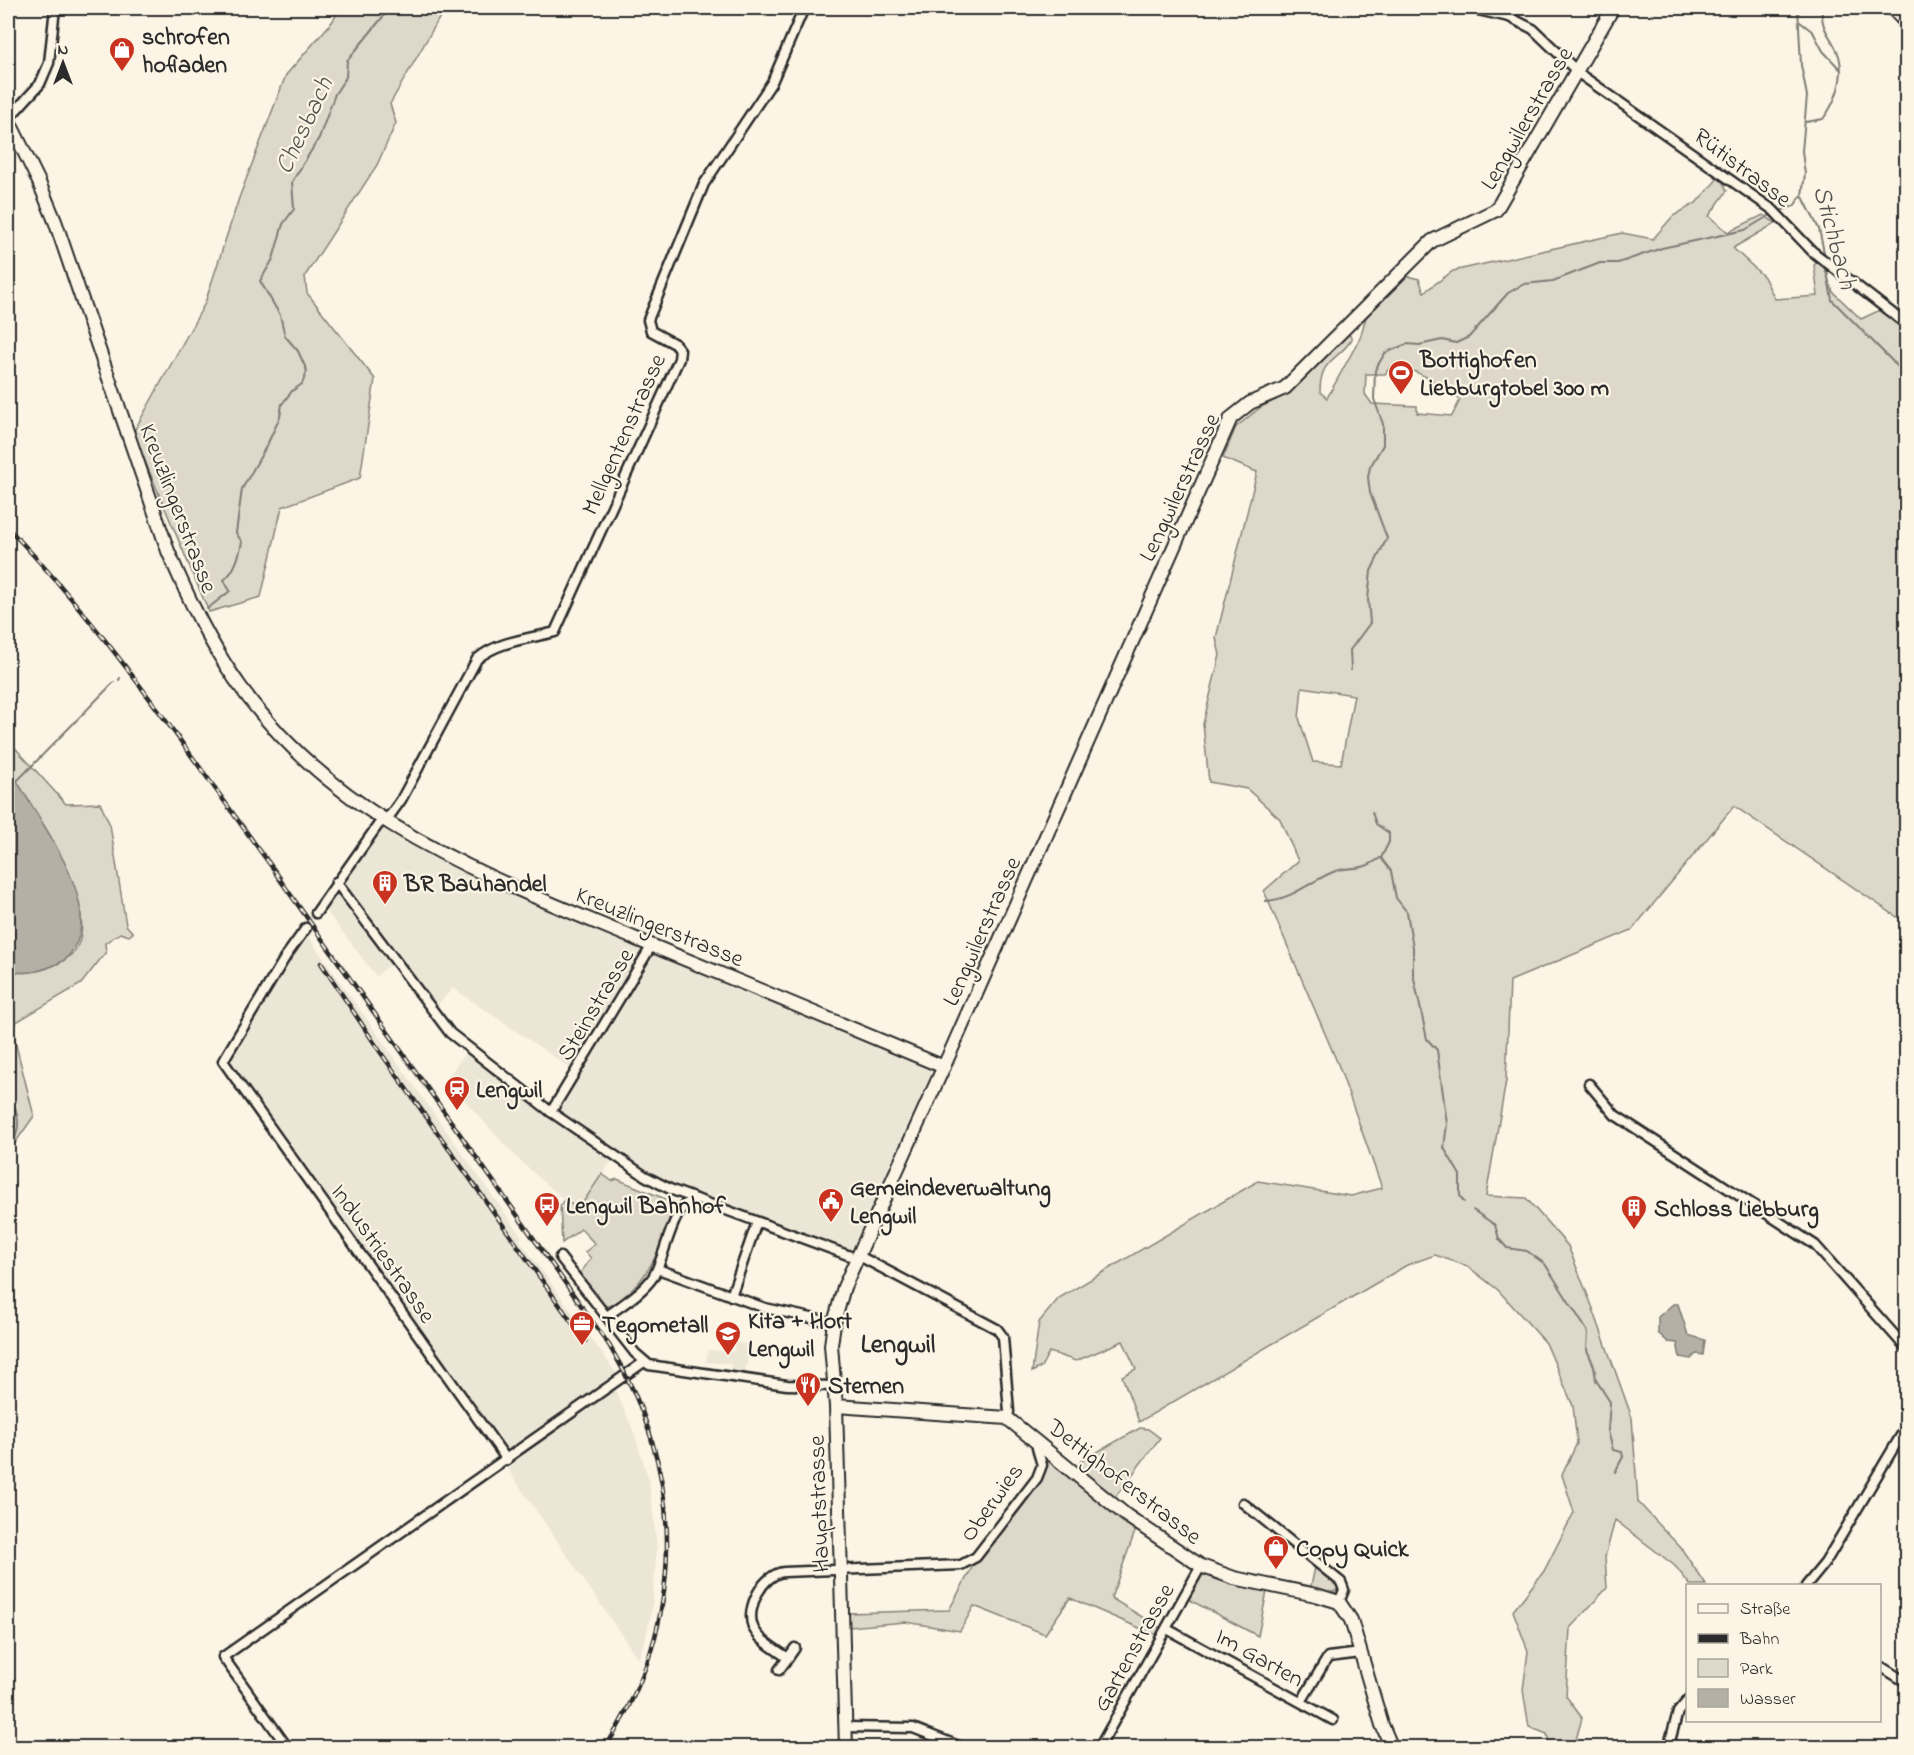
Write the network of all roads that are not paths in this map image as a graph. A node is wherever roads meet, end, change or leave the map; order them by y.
1 (55, 8) edge
2 (804, 8) edge
3 (1469, 8) edge
4 (1613, 8) edge
5 (1890, 8) edge
6 (1906, 25) edge
7 (1578, 72) junction
8 (8, 119) edge
9 (1906, 324) edge
10 (384, 820) junction
11 (336, 882) junction
12 (316, 913) tunnel mouth
13 (306, 928) tunnel mouth
14 (652, 945) junction
15 (944, 1067) junction
16 (1590, 1084) dead end
17 (551, 1112) junction
18 (696, 1199) junction
19 (758, 1222) junction
20 (560, 1257) dead end
21 (858, 1257) junction
22 (658, 1269) junction
23 (731, 1296) junction
24 (607, 1316) junction
25 (834, 1323) junction
26 (1906, 1348) edge
27 (644, 1362) junction
28 (834, 1386) junction
29 (836, 1406) junction
30 (1007, 1418) junction
31 (1906, 1427) edge
32 (1041, 1444) junction
33 (507, 1460) junction
34 (1244, 1503) dead end
35 (1201, 1566) junction
36 (840, 1570) junction
37 (1808, 1584) edge
38 (1339, 1602) junction
39 (1167, 1629) junction
40 (795, 1648) dead end
41 (1361, 1653) junction
42 (788, 1658) junction
43 (1881, 1667) edge
44 (780, 1670) dead end
45 (1906, 1682) edge
46 (1301, 1702) junction
47 (1686, 1702) edge
48 (1333, 1720) dead end
49 (846, 1727) junction
50 (288, 1748) edge
51 (846, 1748) edge
52 (964, 1748) edge
53 (1099, 1748) edge
54 (1392, 1748) edge
55 (1668, 1748) edge

1 - 8 street
2 - 10 street, Mellgentenstrasse
3 - 7 street, Rütistrasse
4 - 7 street, Lengwilerstrasse
5 - 6 street
7 - 9 street, Rütistrasse
7 - 15 street, Lengwilerstrasse
8 - 10 street, Kreuzlingerstrasse
10 - 11 street
10 - 14 street, Kreuzlingerstrasse
11 - 12 street
11 - 17 street
13 - 33 street, Industriestrasse
14 - 15 street, Kreuzlingerstrasse
14 - 17 street, Steinstrasse
15 - 21 street, Hauptstrasse
16 - 26 street
17 - 18 street
18 - 19 street
18 - 22 street
19 - 21 street
19 - 23 street
20 - 24 street
21 - 25 street, Hauptstrasse
21 - 30 street
22 - 23 street
22 - 24 street
23 - 25 street
24 - 27 street
25 - 28 street, Hauptstrasse
27 - 28 street
27 - 33 street
28 - 29 street, Hauptstrasse
29 - 30 street
29 - 36 street, Hauptstrasse
30 - 32 street, Dettighoferstrasse
31 - 37 street
32 - 35 street, Dettighoferstrasse
32 - 36 street, Oberwies
33 - 50 street
34 - 38 street
35 - 38 street, Dettighoferstrasse
35 - 39 street, Gartenstrasse
36 - 42 street, Oberwies
36 - 49 street, Hauptstrasse
38 - 41 street
39 - 46 street, Im Garten
39 - 53 street, Gartenstrasse
40 - 42 street
41 - 46 street
41 - 54 street
42 - 44 street
43 - 45 street
46 - 48 street, Im Garten
47 - 55 street
49 - 51 street, Hauptstrasse
49 - 52 street

